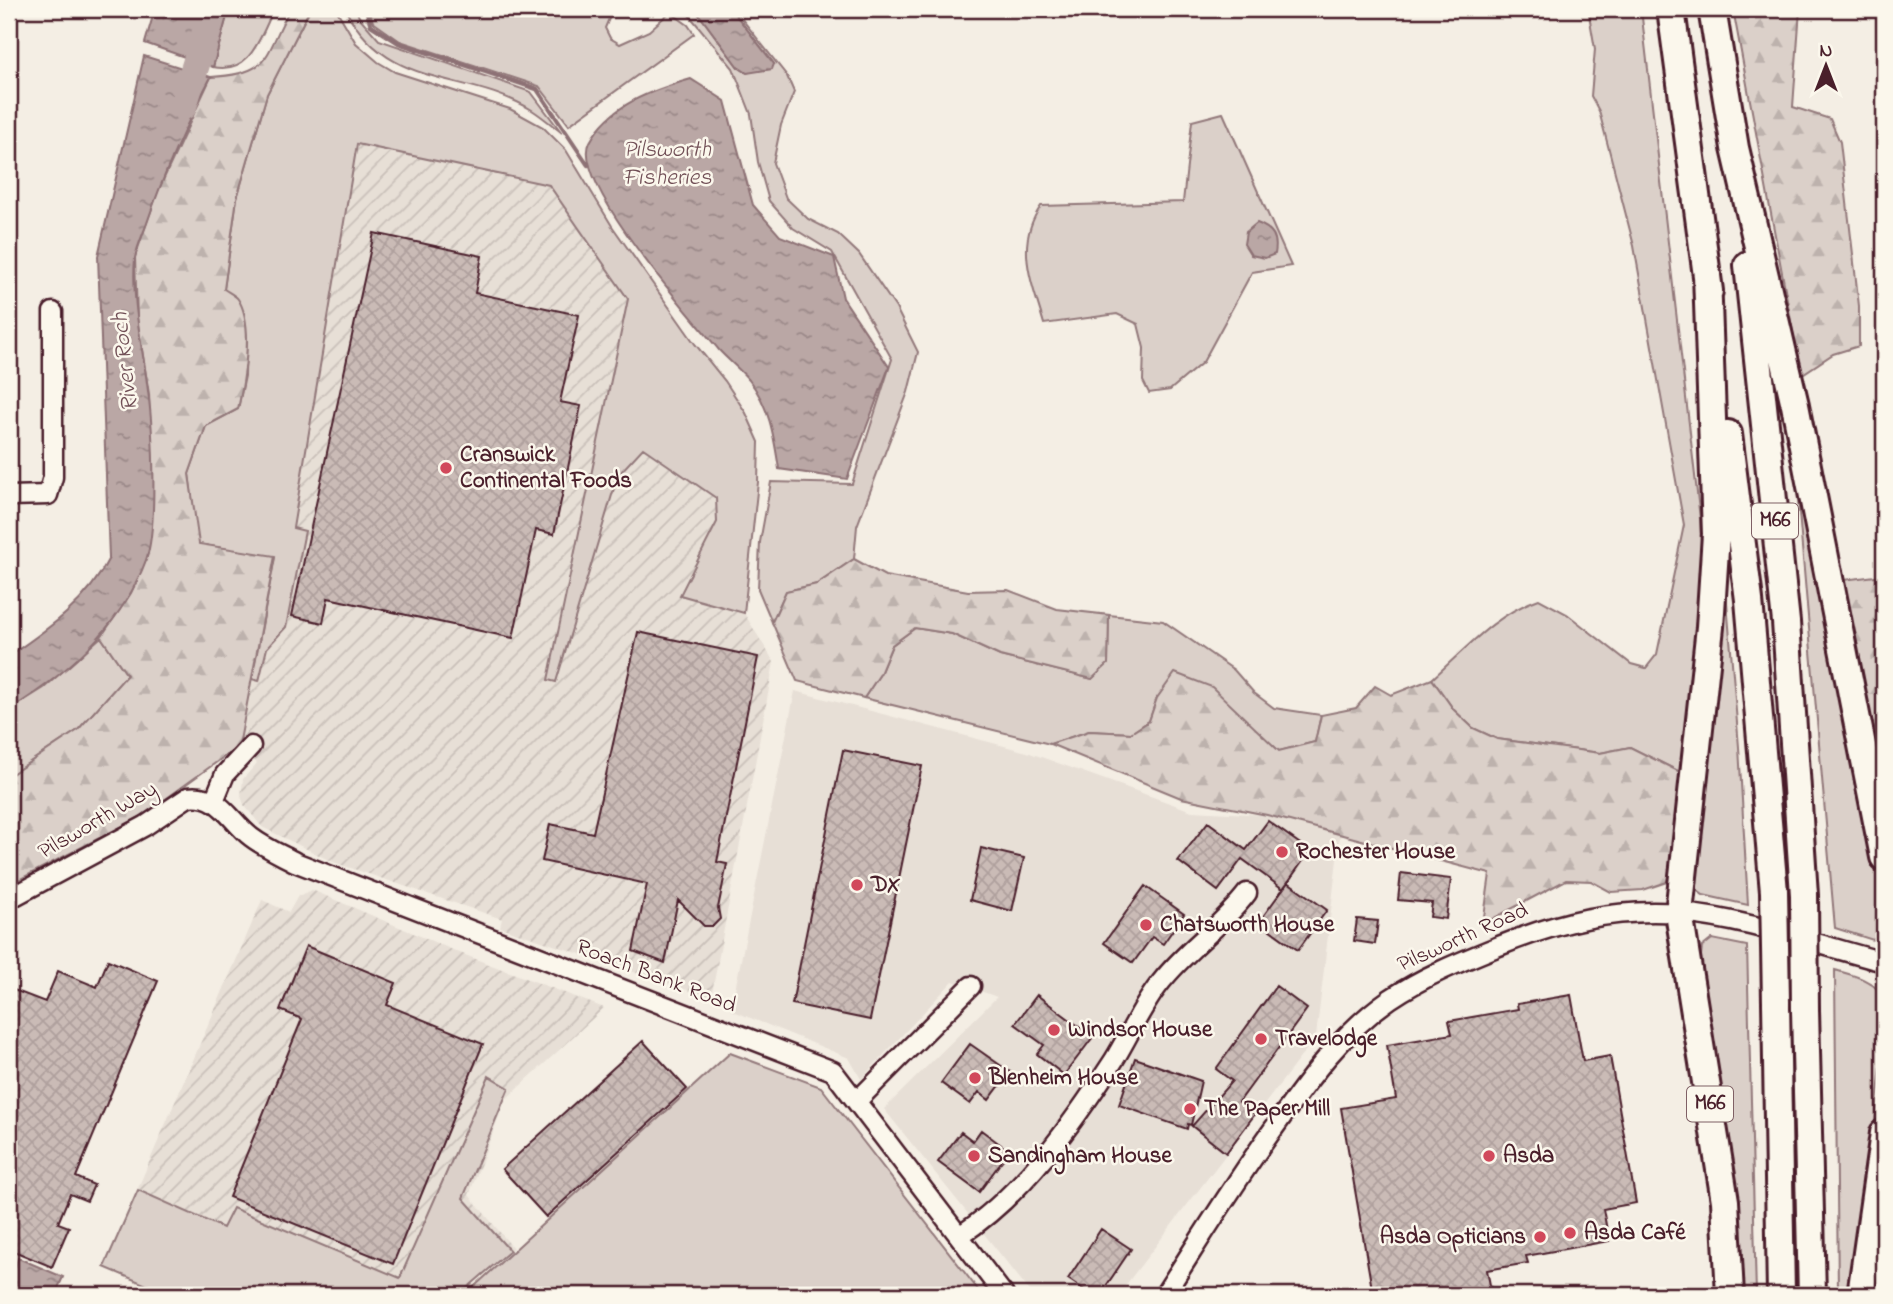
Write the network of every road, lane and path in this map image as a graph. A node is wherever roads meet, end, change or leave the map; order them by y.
1 (1671, 9) edge
2 (1712, 9) edge
3 (1735, 148) junction
4 (1707, 274) junction
5 (53, 312) dead end
6 (9, 496) edge
7 (251, 746) dead end
8 (214, 801) junction
9 (1884, 857) edge
10 (1247, 893) dead end
11 (9, 899) edge
12 (1679, 913) junction
13 (1884, 962) edge
14 (971, 986) dead end
15 (858, 1101) junction
16 (1884, 1133) edge
17 (959, 1236) junction
18 (1004, 1295) edge
19 (1164, 1295) edge
20 (1730, 1295) edge
21 (1781, 1295) edge
22 (1812, 1295) edge
23 (1861, 1295) edge

1 - 4 highway, M66
2 - 3 highway, M66
3 - 9 highway, M66
3 - 22 highway, M66, bridge
4 - 12 highway, M66
4 - 21 highway, M66, bridge
5 - 6 street
7 - 8 street
8 - 11 street, Pilsworth Way
8 - 15 street, Roach Bank Road
10 - 17 street
12 - 13 street, Pilsworth Road
12 - 19 street, Pilsworth Road
12 - 20 highway, M66
14 - 15 street
15 - 17 street, Roach Bank Road
16 - 23 highway
17 - 18 street, Roach Bank Road

